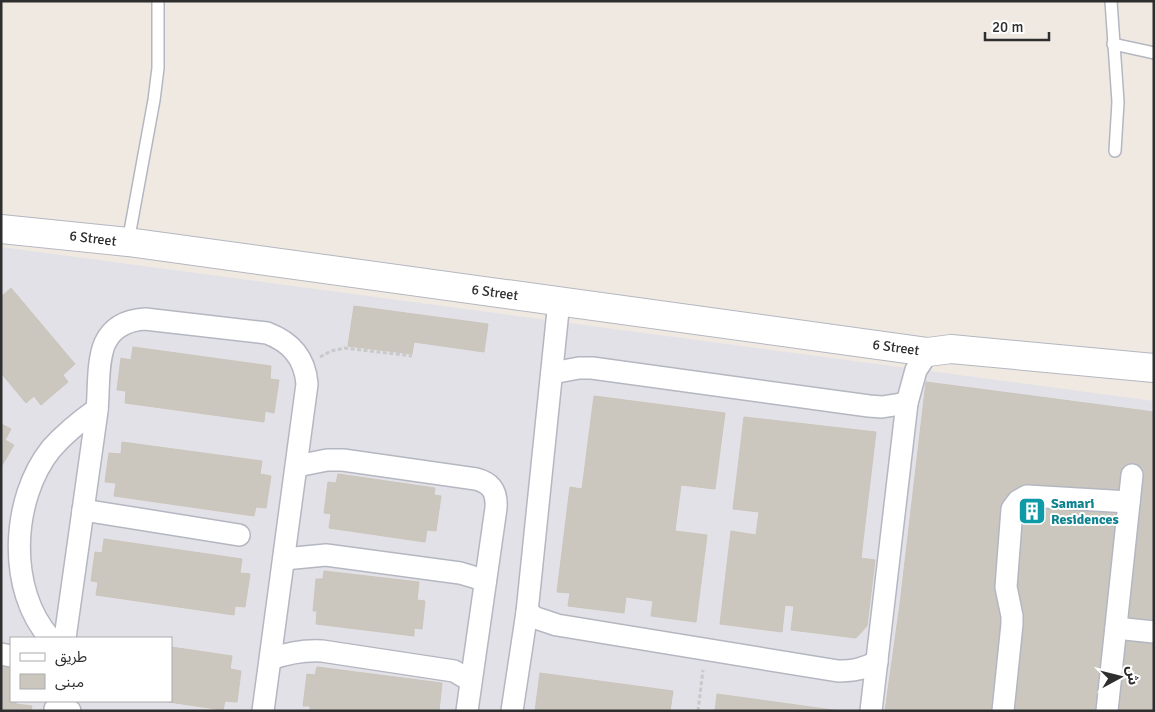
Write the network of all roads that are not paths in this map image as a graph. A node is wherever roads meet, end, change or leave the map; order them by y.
1 (158, 1) edge
2 (1111, 1) edge
3 (1113, 44) junction
4 (1154, 53) edge
5 (1115, 152) dead end
6 (1, 219) edge
7 (1, 229) edge
8 (62, 234) junction
9 (128, 242) junction
10 (559, 301) junction
11 (928, 352) junction
12 (552, 373) junction
13 (1153, 373) edge
14 (907, 403) junction
15 (97, 409) junction
16 (296, 466) junction
17 (1132, 475) dead end
18 (1129, 502) junction
19 (83, 510) junction
20 (239, 535) dead end
21 (284, 559) junction
22 (485, 582) junction
23 (527, 612) junction
24 (1116, 628) junction
25 (1154, 632) edge
26 (49, 637) edge
27 (65, 637) edge
28 (271, 659) junction
29 (877, 662) junction
30 (471, 680) junction
31 (263, 711) edge
32 (467, 711) edge
33 (512, 711) edge
34 (872, 711) edge
35 (1003, 711) edge
36 (1107, 711) edge

1 - 9 lane
2 - 3 lane
3 - 4 lane
3 - 5 lane
6 - 8 street, 6 Street
7 - 8 street, 6 Street
8 - 9 street, 6 Street
9 - 10 street, 6 Street
10 - 11 street, 6 Street
10 - 12 street
11 - 13 street, 6 Street
11 - 14 street
12 - 14 street
12 - 23 street
14 - 29 street
15 - 16 street
15 - 19 street
15 - 26 street
16 - 21 street
16 - 22 street
17 - 18 street
18 - 24 street
18 - 35 street
19 - 20 street
19 - 27 street
21 - 22 street
21 - 28 street
22 - 30 street
23 - 29 street
23 - 33 street
24 - 25 street
24 - 36 street
28 - 30 street
28 - 31 street
29 - 34 street
30 - 32 street

